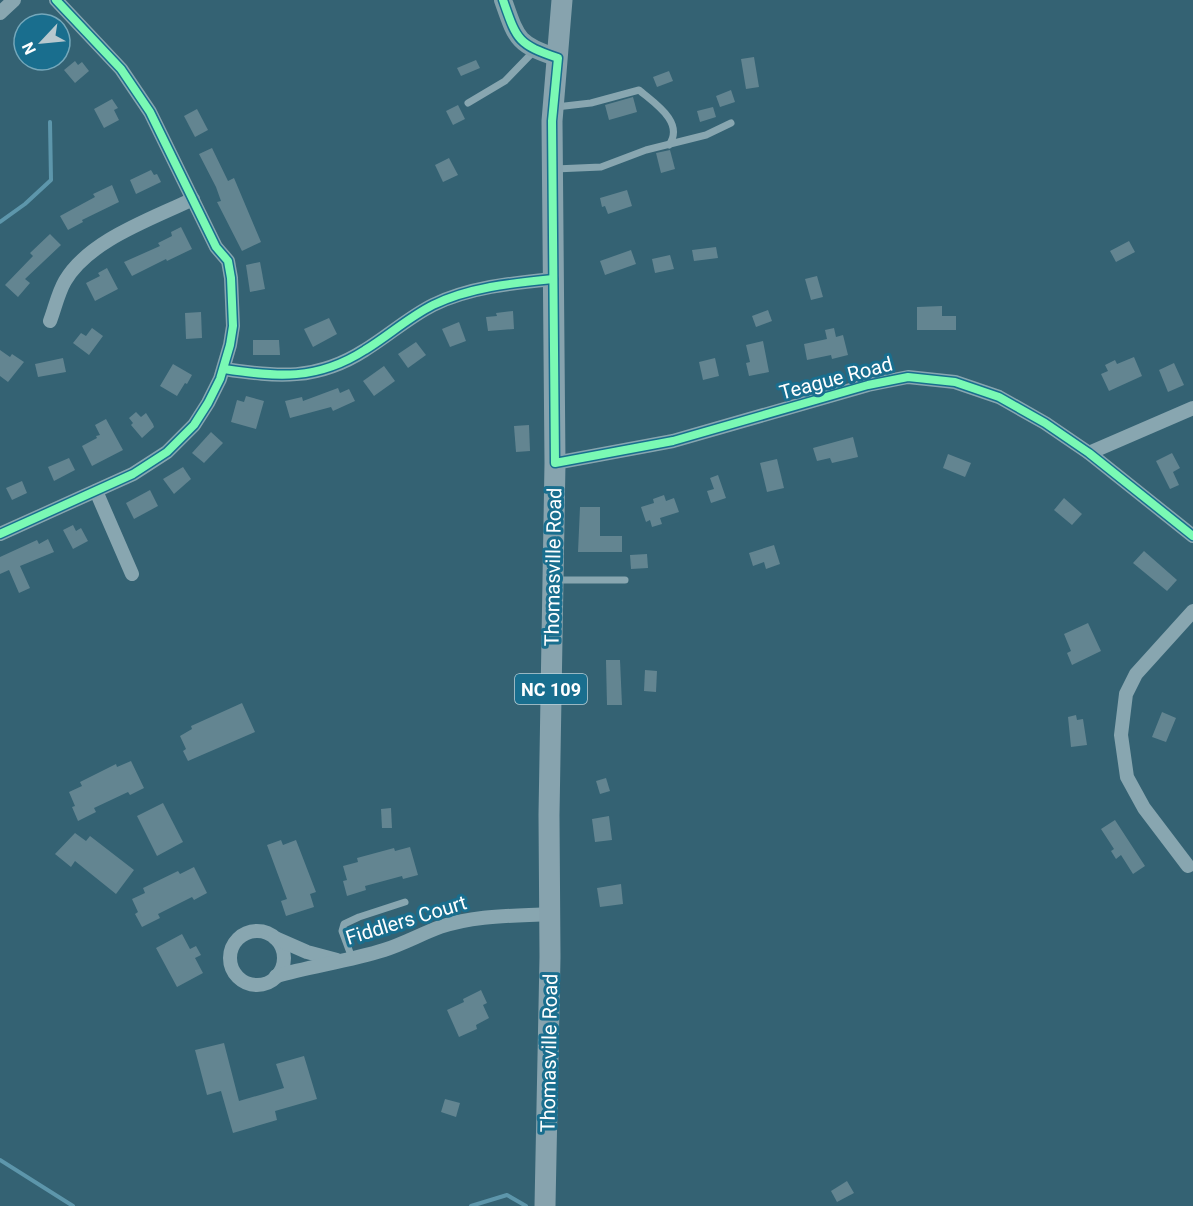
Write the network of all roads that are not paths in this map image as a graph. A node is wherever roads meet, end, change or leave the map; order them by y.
1 (14, 0) edge
2 (56, 0) edge
3 (502, 0) edge
4 (562, 0) edge
5 (0, 13) edge
6 (536, 50) junction
7 (558, 58) junction
8 (468, 103) dead end
9 (554, 107) junction
10 (731, 123) dead end
11 (669, 145) junction
12 (553, 169) junction
13 (193, 199) junction
14 (553, 279) junction
15 (50, 321) dead end
16 (224, 369) junction
17 (1193, 408) edge
18 (1089, 453) junction
19 (555, 464) junction
20 (96, 492) junction
21 (0, 534) edge
22 (1193, 536) edge
23 (132, 574) dead end
24 (553, 580) junction
25 (625, 580) dead end
26 (1193, 611) edge
27 (1188, 866) dead end
28 (405, 902) dead end
29 (550, 914) junction
30 (275, 938) junction
31 (352, 958) junction
32 (337, 960) junction
33 (276, 976) junction
34 (545, 1206) edge

1 - 5 street
2 - 13 street
3 - 6 main road
4 - 7 main road, Thomasville Road / NC 109
6 - 7 main road
6 - 8 lane
7 - 9 main road, Thomasville Road / NC 109
9 - 11 lane
9 - 12 main road, Thomasville Road / NC 109
10 - 11 lane
11 - 12 lane
12 - 14 main road, Thomasville Road / NC 109
13 - 15 street
13 - 16 street
14 - 16 street
14 - 19 main road, Thomasville Road / NC 109
16 - 20 street
17 - 18 street
18 - 19 street, Teague Road
18 - 22 street, Teague Road
19 - 24 main road, Thomasville Road / NC 109
20 - 21 street
20 - 23 street
24 - 25 lane
24 - 29 main road, Thomasville Road / NC 109
26 - 27 street
28 - 31 lane
29 - 31 street, Fiddlers Court
29 - 34 main road, Thomasville Road / NC 109
30 - 32 street
30 - 33 street
30 - 33 street, Fiddlers Court
31 - 32 street, Fiddlers Court
32 - 33 street, Fiddlers Court

